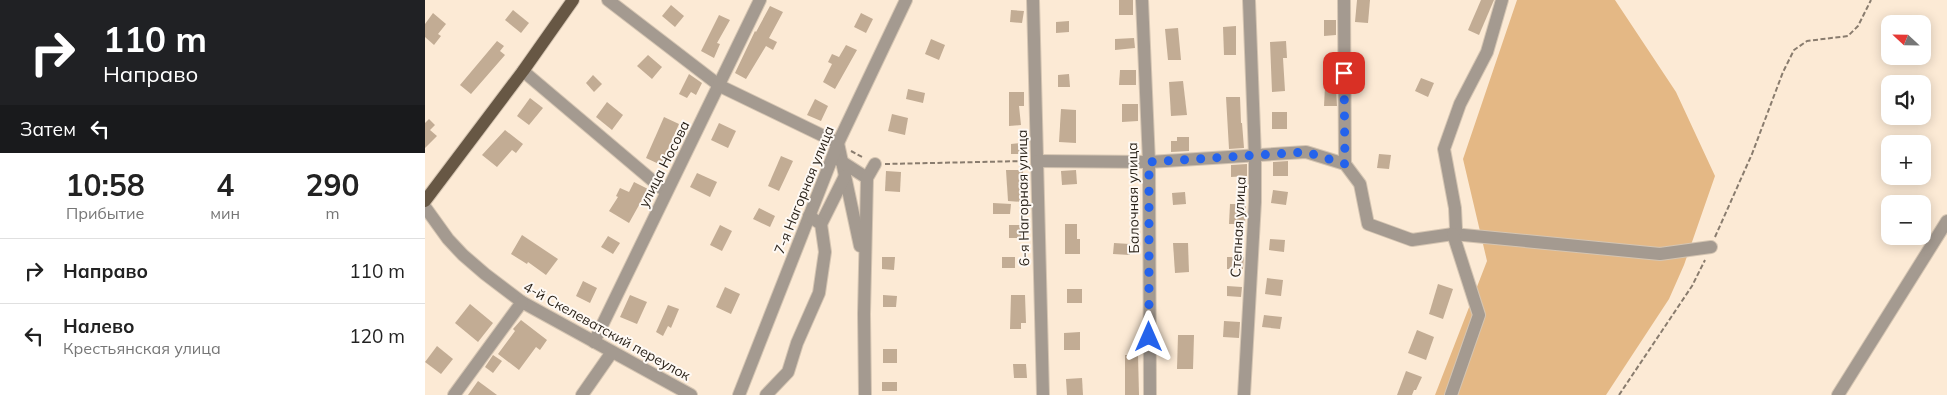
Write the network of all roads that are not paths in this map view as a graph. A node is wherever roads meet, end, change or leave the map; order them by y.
1 (573, 0) edge
2 (608, 0) edge
3 (760, 0) edge
4 (906, 0) edge
5 (1033, 0) edge
6 (1142, 0) edge
7 (1249, 0) edge
8 (1344, 0) edge
9 (1502, 0) edge
10 (523, 71) junction
11 (719, 86) junction
12 (837, 153) junction
13 (1255, 156) junction
14 (1037, 161) junction
15 (1149, 162) junction
16 (875, 164) road end
17 (1345, 164) junction
18 (845, 176) junction
19 (867, 178) junction
20 (666, 192) junction
21 (425, 201) edge
22 (425, 208) edge
23 (809, 216) junction
24 (1947, 221) edge
25 (821, 224) junction
26 (1453, 234) junction
27 (1711, 247) road end
28 (865, 268) junction
29 (522, 302) junction
30 (593, 342) junction
31 (612, 352) junction
32 (454, 395) edge
33 (582, 395) edge
34 (691, 395) edge
35 (739, 395) edge
36 (767, 395) edge
37 (865, 395) edge
38 (1043, 395) edge
39 (1149, 395) edge
40 (1244, 395) edge
41 (1451, 395) edge
42 (1838, 395) edge

1 - 10 main road
2 - 11 street
3 - 11 street, улица Носова
4 - 12 street, 7-я Нагорная улица
5 - 14 street, 6-я Нагорная улица
6 - 15 street, Балочная улица
7 - 13 street, Степная улица
8 - 17 street
9 - 26 street
10 - 20 street
10 - 21 main road
11 - 12 street
11 - 20 street, улица Носова
12 - 18 street
12 - 19 street
12 - 23 street, 7-я Нагорная улица
13 - 15 street
13 - 17 street
13 - 40 street, Степная улица
14 - 15 street
14 - 38 street, 6-я Нагорная улица
15 - 39 street, Балочная улица
16 - 19 street
17 - 26 street
18 - 25 street
18 - 28 street
19 - 28 street
20 - 30 street, улица Носова
22 - 29 street, 4-й Скелеватский переулок
23 - 25 street
23 - 35 street, 7-я Нагорная улица
24 - 42 street
25 - 36 street
26 - 27 street
26 - 41 street
28 - 37 street
29 - 30 street, 4-й Скелеватский переулок
29 - 32 street
30 - 31 street, 4-й Скелеватский переулок
31 - 33 street
31 - 34 street, 4-й Скелеватский переулок

